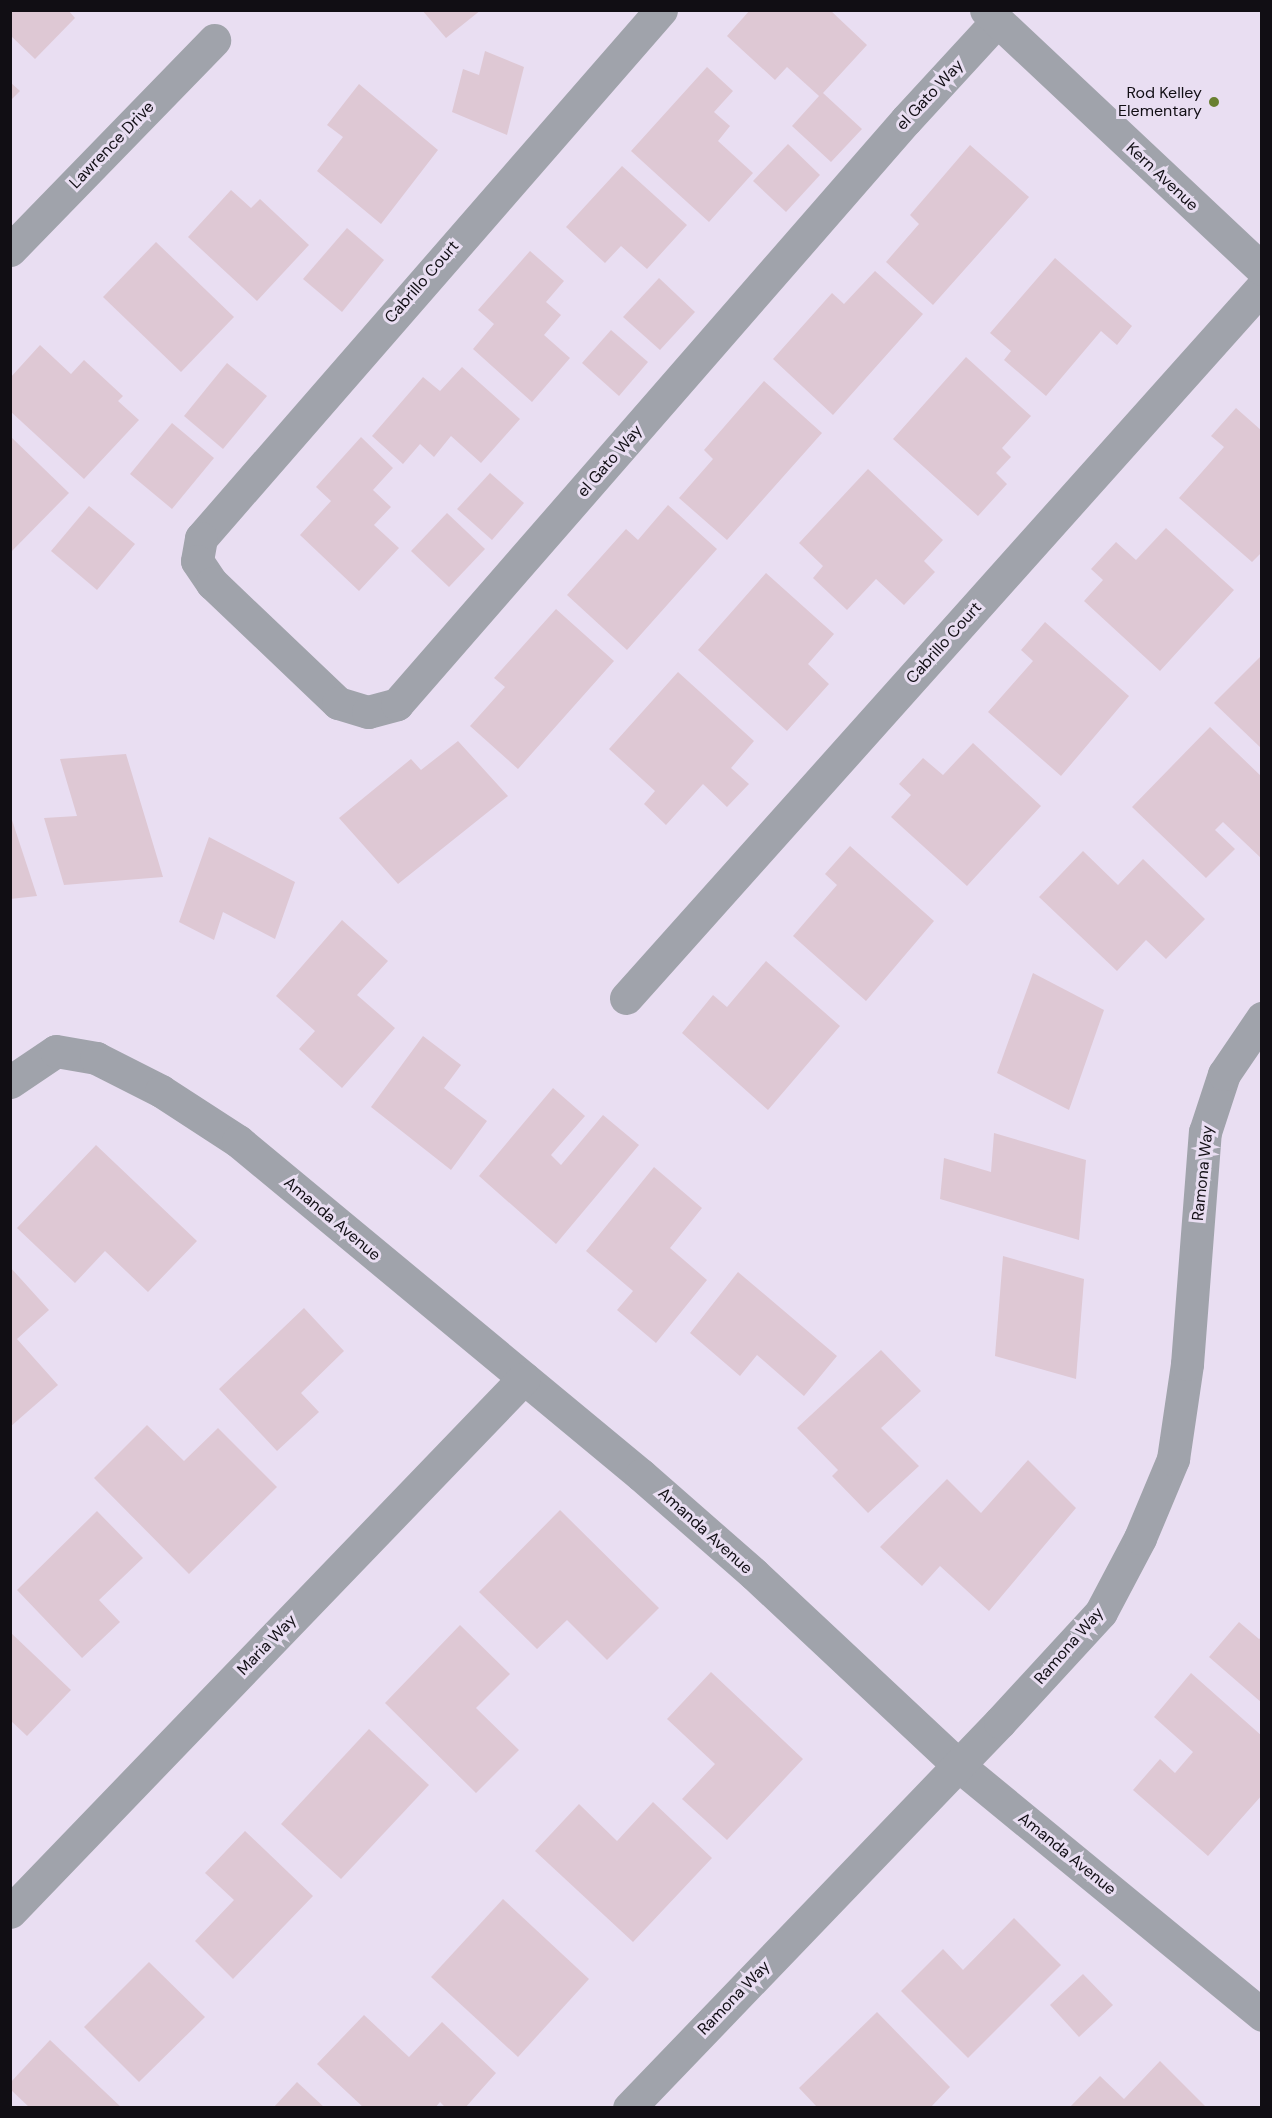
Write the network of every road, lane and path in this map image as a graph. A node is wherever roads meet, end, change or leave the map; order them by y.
1 (661, 10) edge
2 (992, 16) edge
3 (214, 40) dead end
4 (10, 250) edge
5 (1262, 269) edge
6 (1262, 287) edge
7 (197, 561) joint
8 (626, 998) dead end
9 (1262, 1018) edge
10 (10, 1082) edge
11 (524, 1378) junction
12 (958, 1765) junction
13 (10, 1912) edge
14 (1262, 2015) edge
15 (629, 2108) edge

1 - 7 street, Cabrillo Court
2 - 5 street, Kern Avenue
2 - 7 street, el Gato Way
3 - 4 street, Lawrence Drive
6 - 8 street, Cabrillo Court
9 - 12 street, Ramona Way
10 - 11 street, Amanda Avenue
11 - 12 street, Amanda Avenue
11 - 13 street, Maria Way
12 - 14 street, Amanda Avenue
12 - 15 street, Ramona Way

